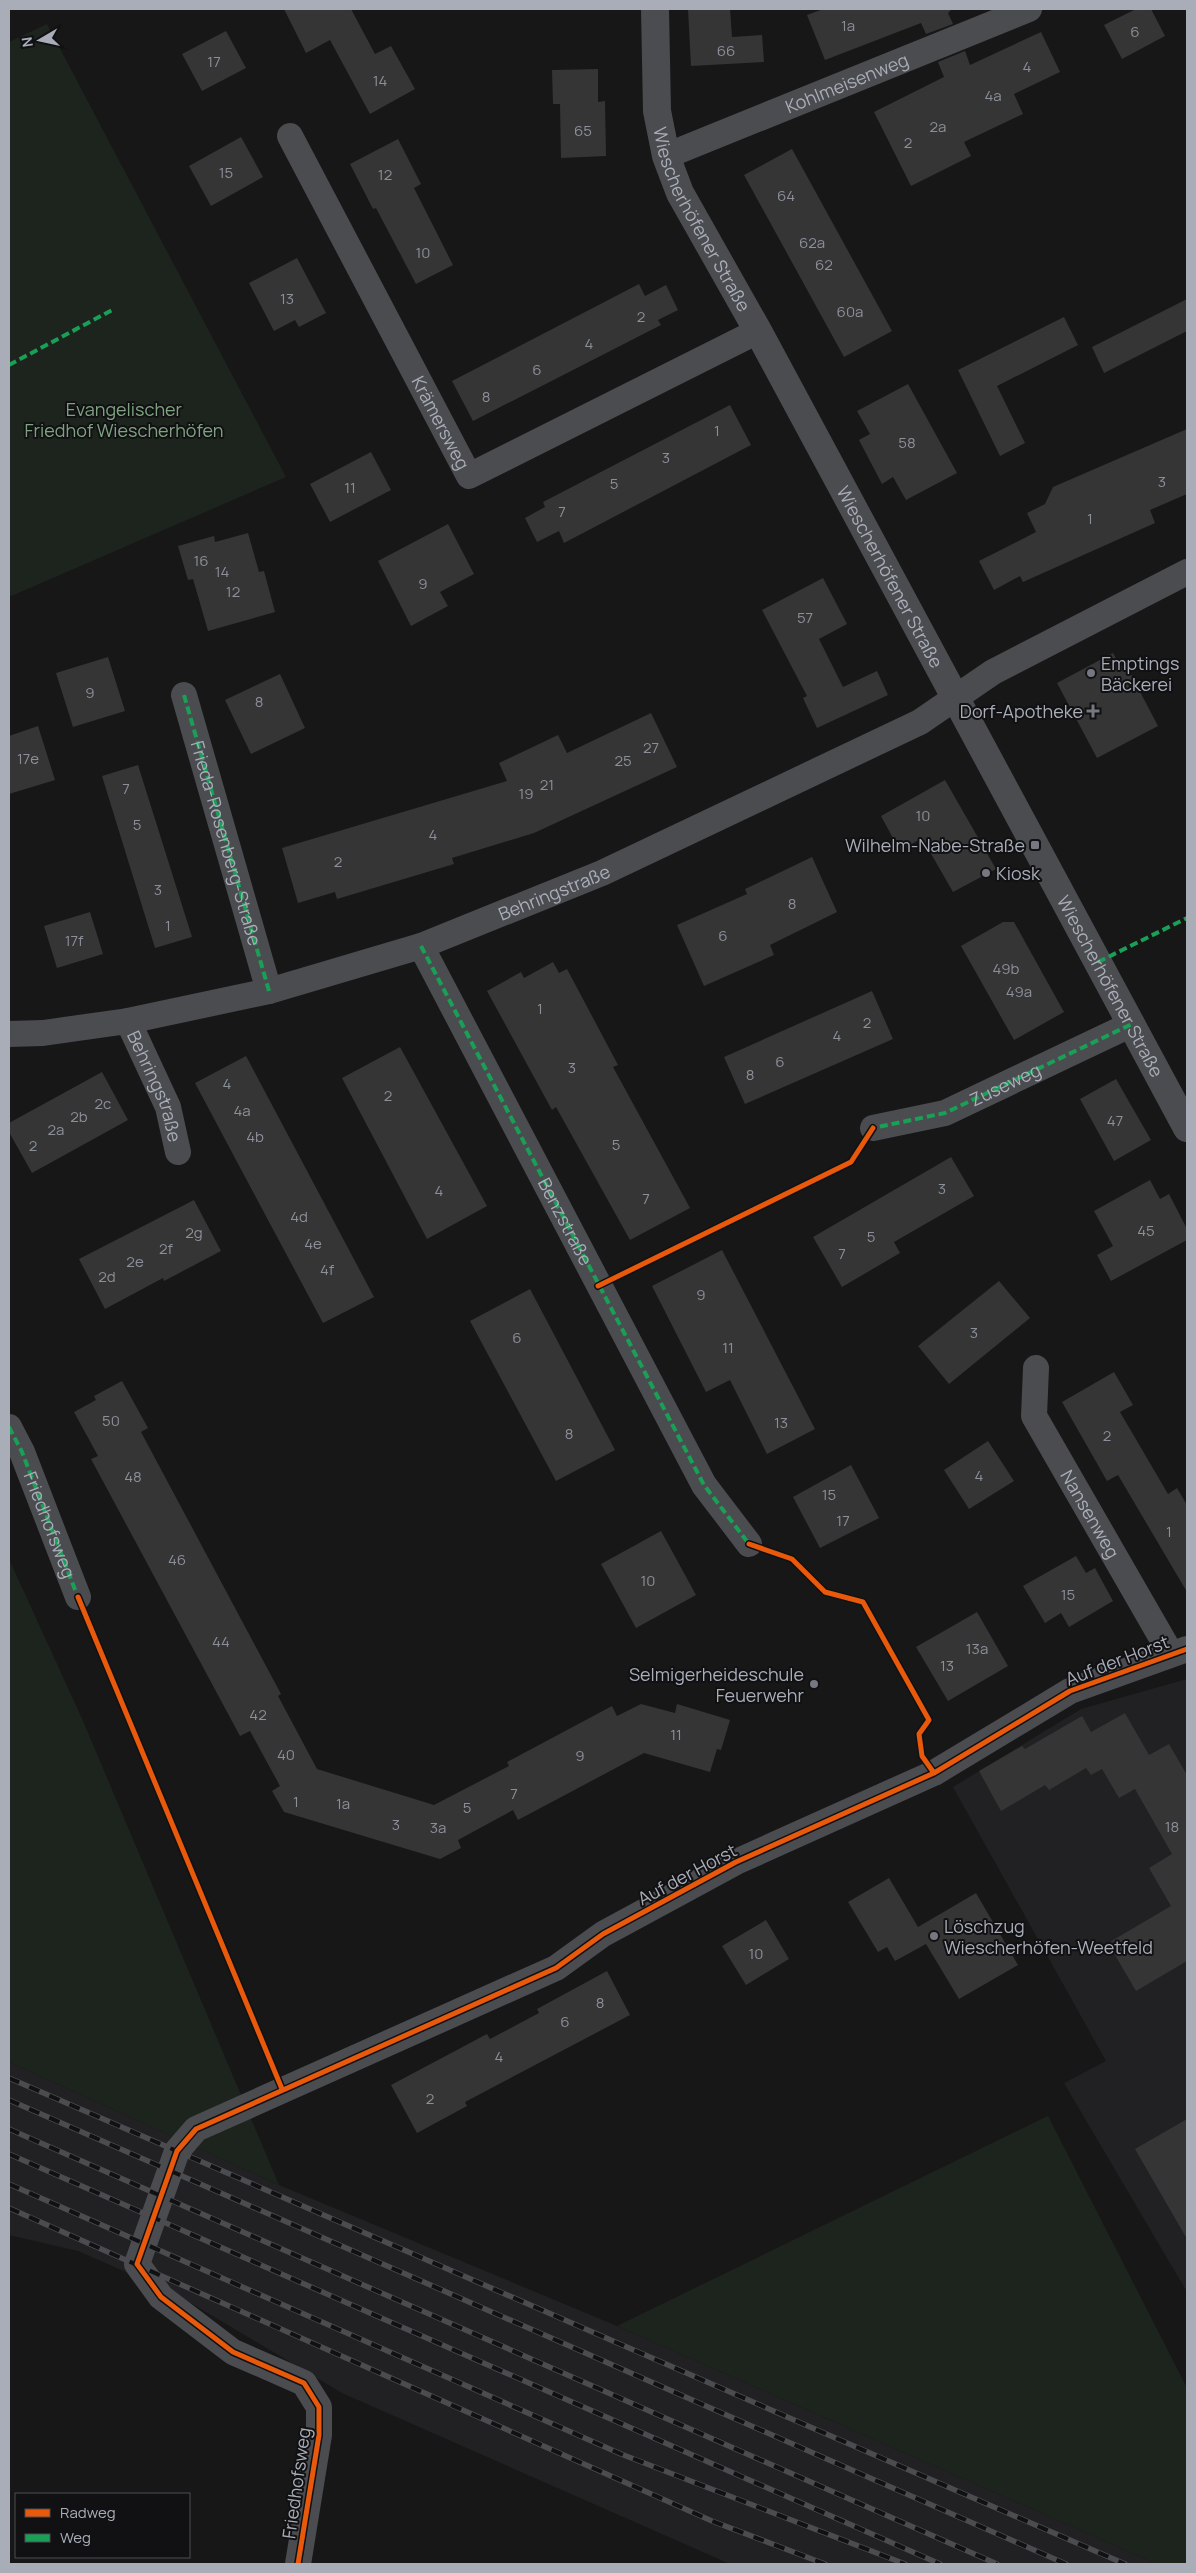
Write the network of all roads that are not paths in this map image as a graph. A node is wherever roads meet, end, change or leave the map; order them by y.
1 (655, 9) edge
2 (1029, 9) edge
3 (290, 136) dead end
4 (666, 156) junction
5 (758, 331) junction
6 (1187, 572) edge
7 (184, 695) dead end
8 (955, 697) junction
9 (421, 946) junction
10 (269, 992) junction
11 (128, 1021) junction
12 (1132, 1024) junction
13 (9, 1034) edge
14 (873, 1128) dead end
15 (1187, 1128) edge
16 (178, 1152) dead end
17 (1036, 1368) dead end
18 (9, 1426) edge
19 (749, 1544) dead end
20 (78, 1597) dead end
21 (1179, 1651) edge
22 (282, 2089) joint
23 (298, 2564) edge

1 - 4 street, Wiescherhöfener Straße
2 - 4 street, Kohlmeisenweg
3 - 5 street, Krämersweg
4 - 5 street, Wiescherhöfener Straße
5 - 8 street, Wiescherhöfener Straße
6 - 8 street
7 - 10 street, Frieda-Rosenberg-Straße
8 - 9 street, Behringstraße
8 - 12 street, Wiescherhöfener Straße
9 - 10 street, Behringstraße
9 - 19 street, Benzstraße
10 - 11 street, Behringstraße
11 - 13 street, Behringstraße
11 - 16 street, Behringstraße
12 - 14 street, Zuseweg
12 - 15 street, Wiescherhöfener Straße
17 - 21 street, Nansenweg
18 - 20 street, Friedhofsweg
21 - 22 street, Auf der Horst
22 - 23 street, Friedhofsweg

